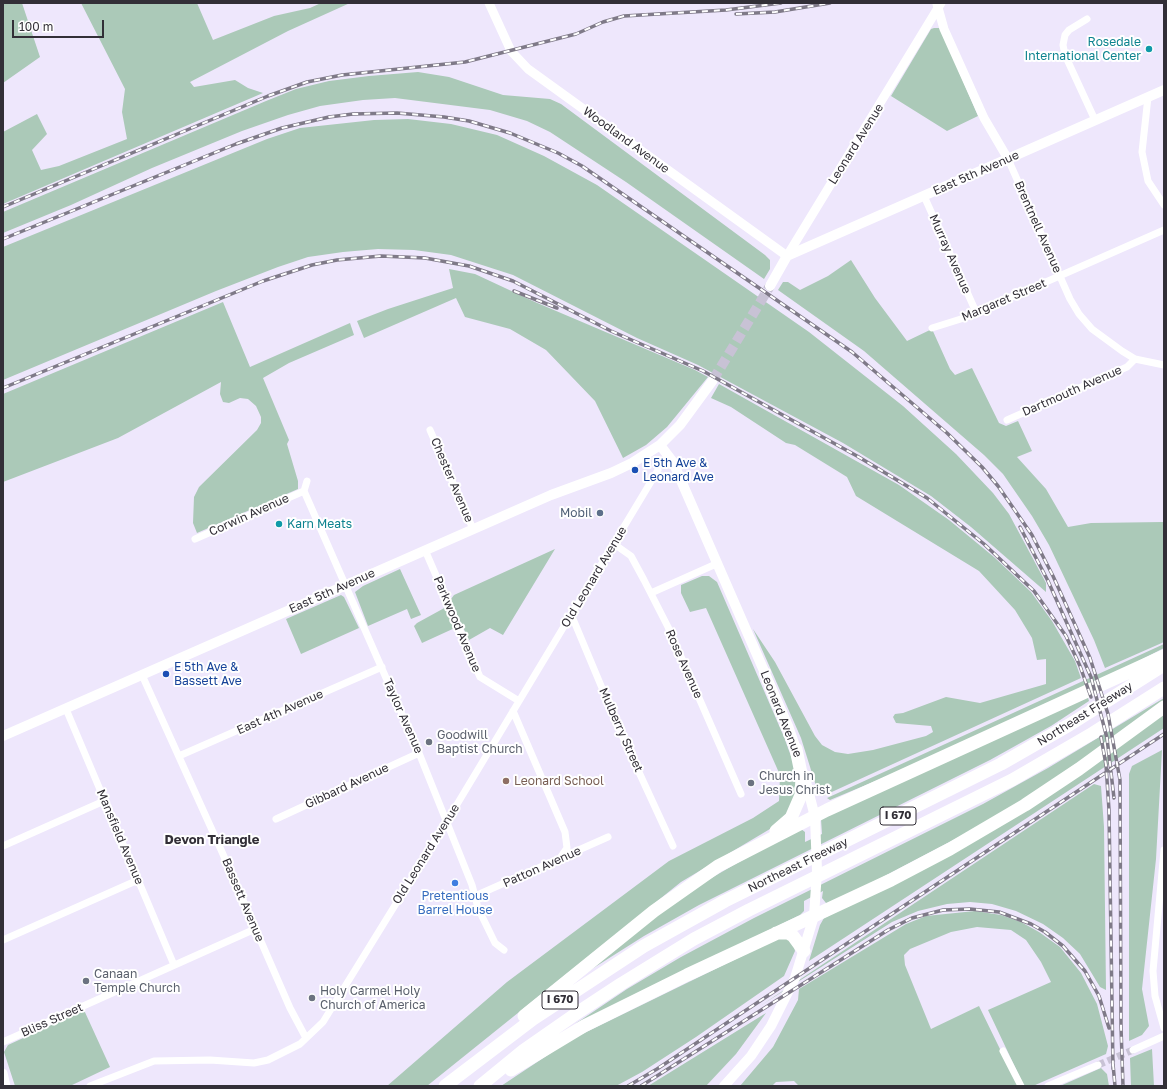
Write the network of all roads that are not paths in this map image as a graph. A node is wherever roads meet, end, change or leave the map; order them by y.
1 (489, 3) edge
2 (939, 4) edge
3 (1087, 19) dead end
4 (1164, 90) edge
5 (1148, 97) junction
6 (1095, 120) junction
7 (1008, 159) junction
8 (924, 196) junction
9 (1164, 205) edge
10 (1164, 230) edge
11 (787, 256) junction
12 (1060, 276) junction
13 (770, 286) tunnel mouth
14 (976, 312) junction
15 (932, 328) dead end
16 (1135, 359) junction
17 (1164, 365) edge
18 (713, 380) tunnel mouth
19 (1007, 420) dead end
20 (430, 430) dead end
21 (660, 445) junction
22 (658, 470) dead end
23 (307, 481) dead end
24 (304, 491) junction
25 (473, 530) junction
26 (195, 539) dead end
27 (614, 544) junction
28 (425, 550) junction
29 (716, 564) junction
30 (346, 585) junction
31 (651, 593) junction
32 (571, 614) junction
33 (1164, 656) edge
34 (1164, 665) edge
35 (382, 667) junction
36 (142, 675) junction
37 (1164, 688) edge
38 (519, 701) junction
39 (1164, 707) edge
40 (66, 709) junction
41 (513, 711) junction
42 (3, 736) edge
43 (796, 749) junction
44 (419, 753) junction
45 (179, 756) junction
46 (741, 794) dead end
47 (104, 801) junction
48 (815, 817) junction
49 (276, 819) dead end
50 (447, 821) junction
51 (608, 837) dead end
52 (3, 846) edge
53 (673, 846) dead end
54 (1164, 850) edge
55 (560, 858) junction
56 (732, 859) junction
57 (138, 880) junction
58 (475, 896) junction
59 (814, 916) junction
60 (255, 929) junction
61 (776, 933) junction
62 (3, 940) edge
63 (504, 950) dead end
64 (804, 951) junction
65 (174, 966) junction
66 (1164, 1028) edge
67 (1164, 1036) edge
68 (306, 1038) junction
69 (3, 1042) edge
70 (496, 1046) junction
71 (1003, 1050) dead end
72 (1132, 1050) tunnel mouth
73 (1098, 1065) tunnel mouth
74 (3, 1073) edge
75 (6, 1086) edge
76 (90, 1086) edge
77 (445, 1086) edge
78 (480, 1086) edge
79 (488, 1086) edge
80 (724, 1086) edge
81 (1021, 1086) edge
82 (1048, 1086) edge

1 - 11 street, Woodland Avenue
2 - 7 street, Brentnell Avenue
2 - 11 street, Leonard Avenue
3 - 6 street
4 - 5 main road, East 5th Avenue
5 - 6 main road, East 5th Avenue
5 - 9 street
6 - 7 main road, East 5th Avenue
7 - 8 main road, East 5th Avenue
7 - 12 street, Brentnell Avenue
8 - 11 main road, East 5th Avenue
8 - 14 street, Murray Avenue
10 - 12 street, Margaret Street
11 - 13 main road, Leonard Avenue
12 - 14 street, Margaret Street
12 - 16 street, Brentnell Avenue
14 - 15 street, Margaret Street
16 - 17 street, Brentnell Avenue
16 - 19 street, Dartmouth Avenue
18 - 21 main road
20 - 25 street, Chester Avenue
21 - 25 main road, East 5th Avenue
21 - 29 main road, Leonard Avenue
22 - 27 street, Old Leonard Avenue
23 - 24 street
24 - 26 street, Corwin Avenue
24 - 30 street, Taylor Avenue
25 - 28 main road, East 5th Avenue
27 - 31 street, Rose Avenue
27 - 32 street, Old Leonard Avenue
28 - 30 main road, East 5th Avenue
28 - 38 street, Parkwood Avenue
29 - 31 street
29 - 43 main road, Leonard Avenue
30 - 35 street, Taylor Avenue
30 - 36 main road, East 5th Avenue
31 - 46 street, Rose Avenue
32 - 38 street, Old Leonard Avenue
32 - 53 street, Mulberry Street
33 - 48 highway
34 - 70 highway, Northeast Freeway / I 670
35 - 44 street, Taylor Avenue
35 - 45 street, East 4th Avenue
36 - 40 main road, East 5th Avenue
36 - 45 street, Bassett Avenue
37 - 78 highway, Northeast Freeway / I 670
38 - 41 street, Old Leonard Avenue
39 - 59 highway
40 - 42 main road, East 5th Avenue
40 - 47 street, Mansfield Avenue
41 - 50 street, Old Leonard Avenue
41 - 55 street
43 - 48 main road, Leonard Avenue
43 - 56 highway
44 - 49 street, Gibbard Avenue
44 - 50 street, Taylor Avenue
45 - 60 street, Bassett Avenue
47 - 52 street
47 - 57 street, Mansfield Avenue
48 - 56 highway
48 - 59 main road, Leonard Avenue
50 - 58 street, Taylor Avenue
50 - 68 street, Old Leonard Avenue
51 - 55 street, Patton Avenue
54 - 66 street
55 - 58 street, Patton Avenue
56 - 70 highway
57 - 62 street
57 - 65 street, Mansfield Avenue
58 - 63 street, Taylor Avenue
59 - 61 highway
59 - 64 main road, Leonard Avenue
60 - 65 street, Bliss Street
60 - 68 street, Bassett Avenue
61 - 64 highway
61 - 79 highway
64 - 80 main road, Leonard Avenue
65 - 69 street, Bliss Street
67 - 72 street
68 - 76 street, Old Leonard Avenue
70 - 77 highway, Northeast Freeway / I 670
71 - 81 street
73 - 82 street
74 - 75 street

